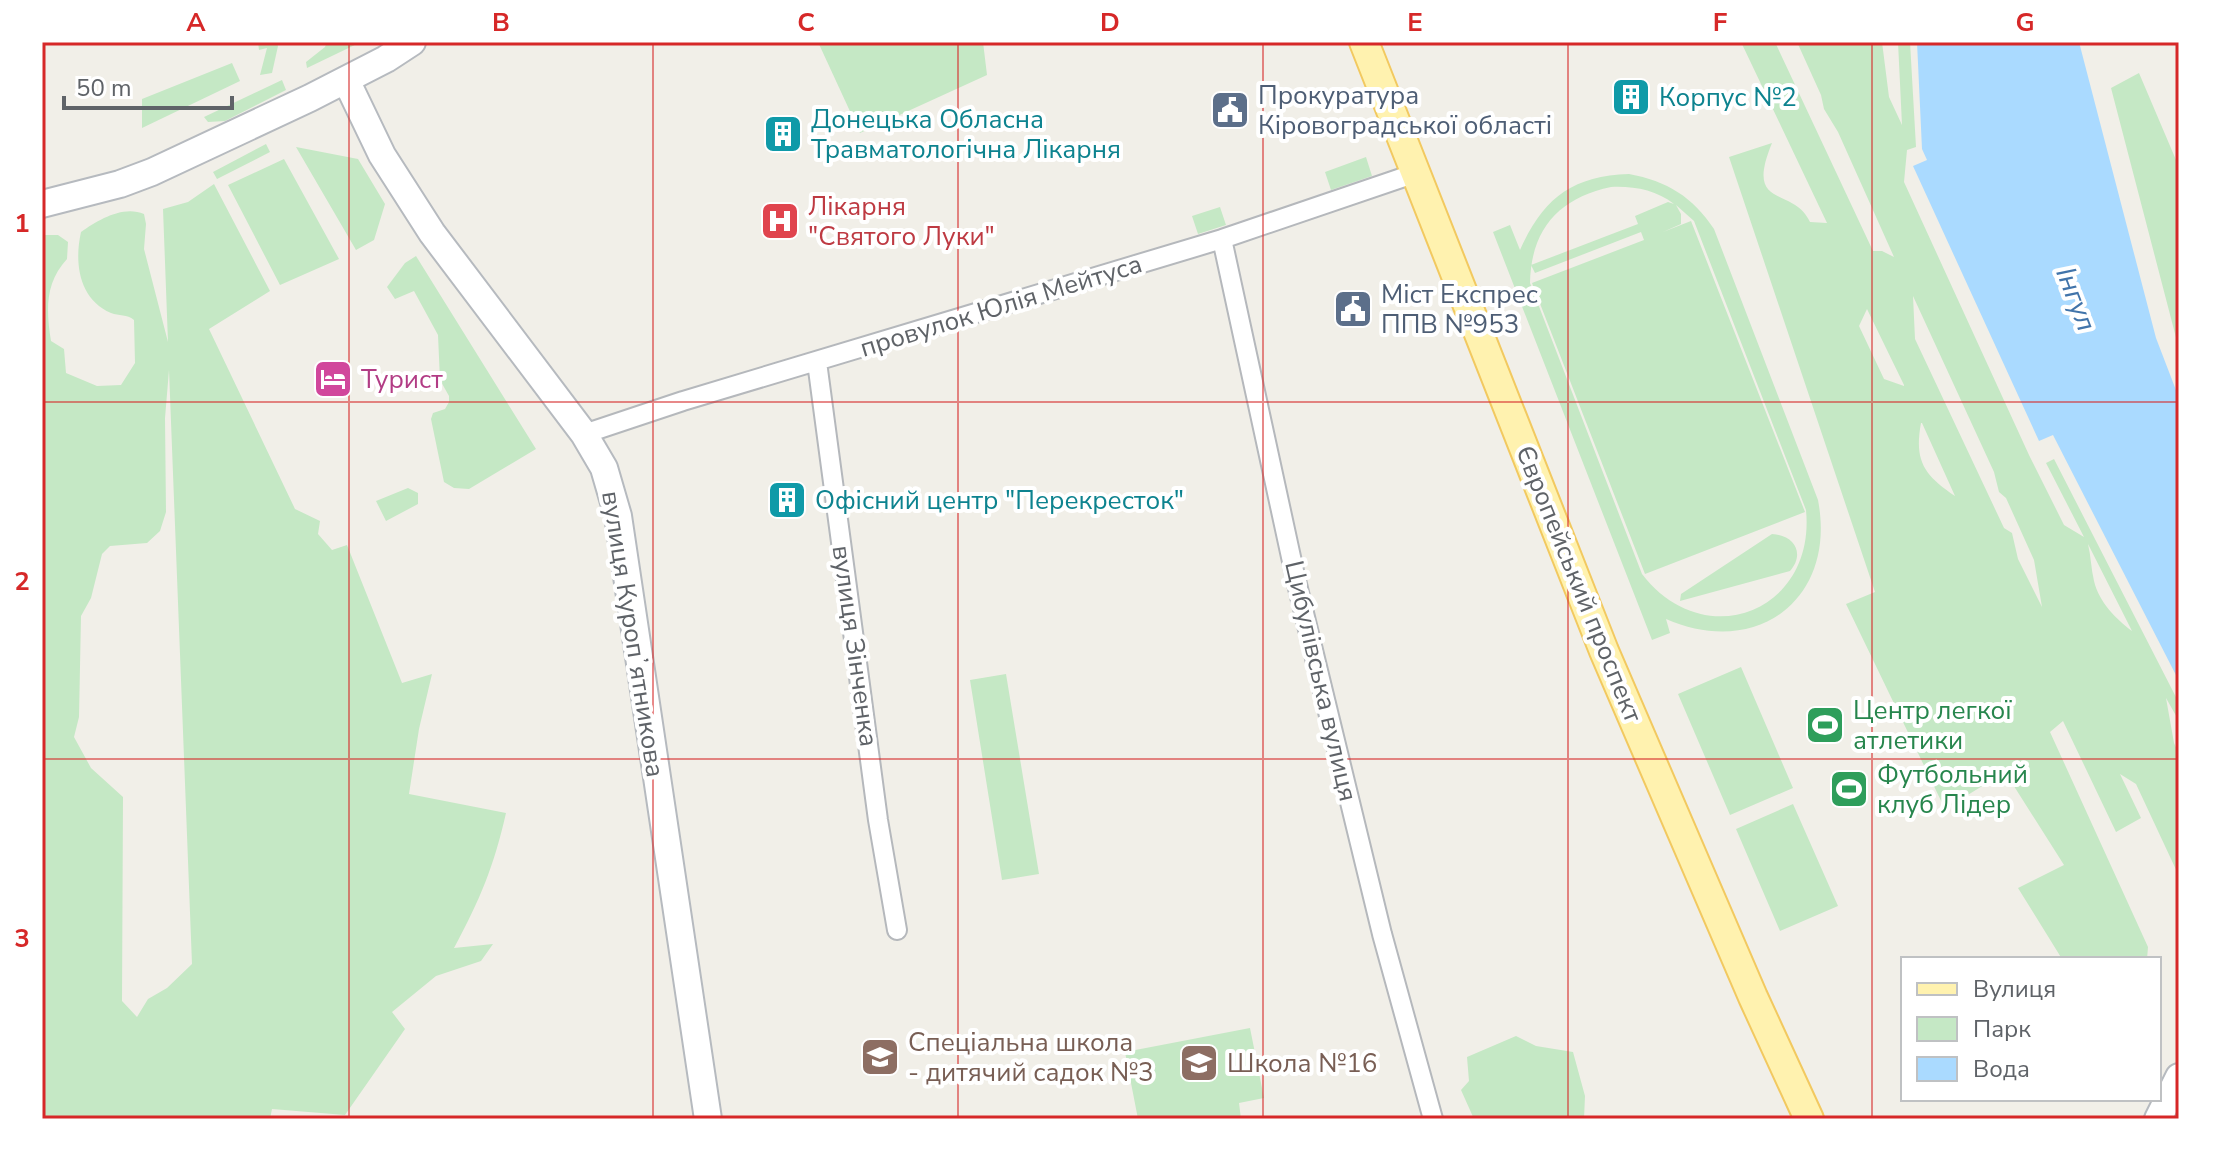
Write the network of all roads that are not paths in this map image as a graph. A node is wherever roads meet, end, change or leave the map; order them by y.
1 (412, 42) edge
2 (1364, 42) edge
3 (346, 80) junction
4 (1416, 173) junction
5 (42, 204) edge
6 (1222, 239) junction
7 (817, 362) junction
8 (584, 434) junction
9 (897, 930) dead end
10 (2179, 1077) edge
11 (708, 1119) edge
12 (1433, 1119) edge
13 (1809, 1119) edge
14 (2158, 1119) edge

1 - 3 street
2 - 4 main road, Європейський проспект
3 - 5 street
3 - 8 street, вулиця Куропʼятникова
4 - 6 street, провулок Юлія Мейтуса
4 - 13 main road, Європейський проспект
6 - 7 street, провулок Юлія Мейтуса
6 - 12 street, Цибулівська вулиця
7 - 8 street, провулок Юлія Мейтуса
7 - 9 street, вулиця Зінченка
8 - 11 street, вулиця Куропʼятникова
10 - 14 street

